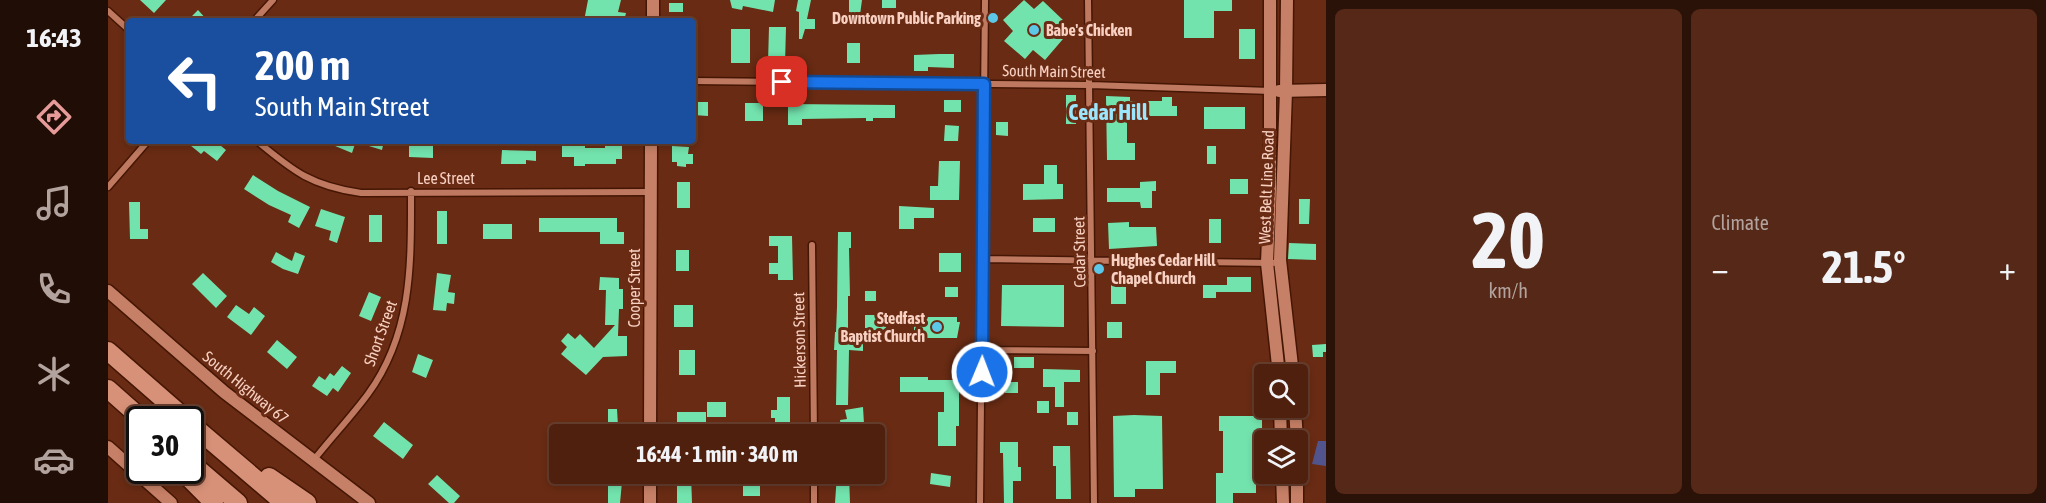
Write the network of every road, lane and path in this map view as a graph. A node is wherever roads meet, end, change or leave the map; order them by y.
1 (273, 0) edge
2 (653, 0) edge
3 (985, 0) edge
4 (1088, 0) edge
5 (1270, 0) edge
6 (1287, 0) edge
7 (108, 11) edge
8 (257, 18) edge
9 (653, 18) edge
10 (126, 27) edge
11 (696, 81) edge
12 (984, 84) junction
13 (1090, 85) junction
14 (1326, 90) edge
15 (1271, 91) junction
16 (1287, 91) junction
17 (145, 144) edge
18 (261, 144) edge
19 (651, 144) edge
20 (108, 187) edge
21 (411, 191) junction
22 (651, 192) junction
23 (812, 245) dead end
24 (983, 259) junction
25 (1093, 262) junction
26 (1267, 263) junction
27 (1280, 263) junction
28 (108, 291) edge
29 (983, 350) junction
30 (108, 351) edge
31 (1093, 351) junction
32 (1278, 364) edge
33 (1292, 364) edge
34 (108, 389) edge
35 (127, 406) edge
36 (171, 406) edge
37 (650, 424) edge
38 (814, 424) edge
39 (204, 435) edge
40 (108, 447) edge
41 (219, 448) junction
42 (312, 461) junction
43 (204, 474) edge
44 (195, 484) edge
45 (650, 484) edge
46 (814, 484) edge
47 (1282, 484) edge
48 (1297, 484) edge
49 (171, 503) edge
50 (214, 503) edge
51 (238, 503) edge
52 (284, 503) edge
53 (307, 503) edge
54 (369, 503) edge
55 (650, 503) edge
56 (814, 503) edge
57 (980, 503) edge
58 (1094, 503) edge
59 (1283, 503) edge
60 (1297, 503) edge

1 - 8 street
2 - 9 main road
3 - 12 street
4 - 13 street, Cedar Street
5 - 15 main road, West Belt Line Road
6 - 16 main road, West Belt Line Road
7 - 10 street
11 - 12 street, South Main Street
12 - 13 street, South Main Street
12 - 24 street
13 - 15 street, South Main Street
13 - 25 street, Cedar Street
14 - 16 main road
15 - 16 main road
15 - 26 main road, West Belt Line Road
16 - 27 main road, West Belt Line Road
17 - 20 street
18 - 21 street, Lee Street
19 - 22 main road, Cooper Street
21 - 22 street, Lee Street
21 - 42 street, Short Street
22 - 37 main road, Cooper Street
23 - 38 street, Hickerson Street
24 - 25 street
24 - 29 street
25 - 26 street
25 - 31 street, Cedar Street
26 - 27 street
26 - 32 main road, West Belt Line Road
27 - 33 main road, West Belt Line Road
28 - 42 main road, South Highway 67
29 - 31 street
29 - 57 street
30 - 36 highway
31 - 58 street, Cedar Street
34 - 35 highway
39 - 41 highway
40 - 49 main road
41 - 52 highway
41 - 53 highway
42 - 54 main road, South Highway 67
43 - 51 highway
44 - 50 highway
45 - 55 main road
46 - 56 street
47 - 59 main road
48 - 60 main road

